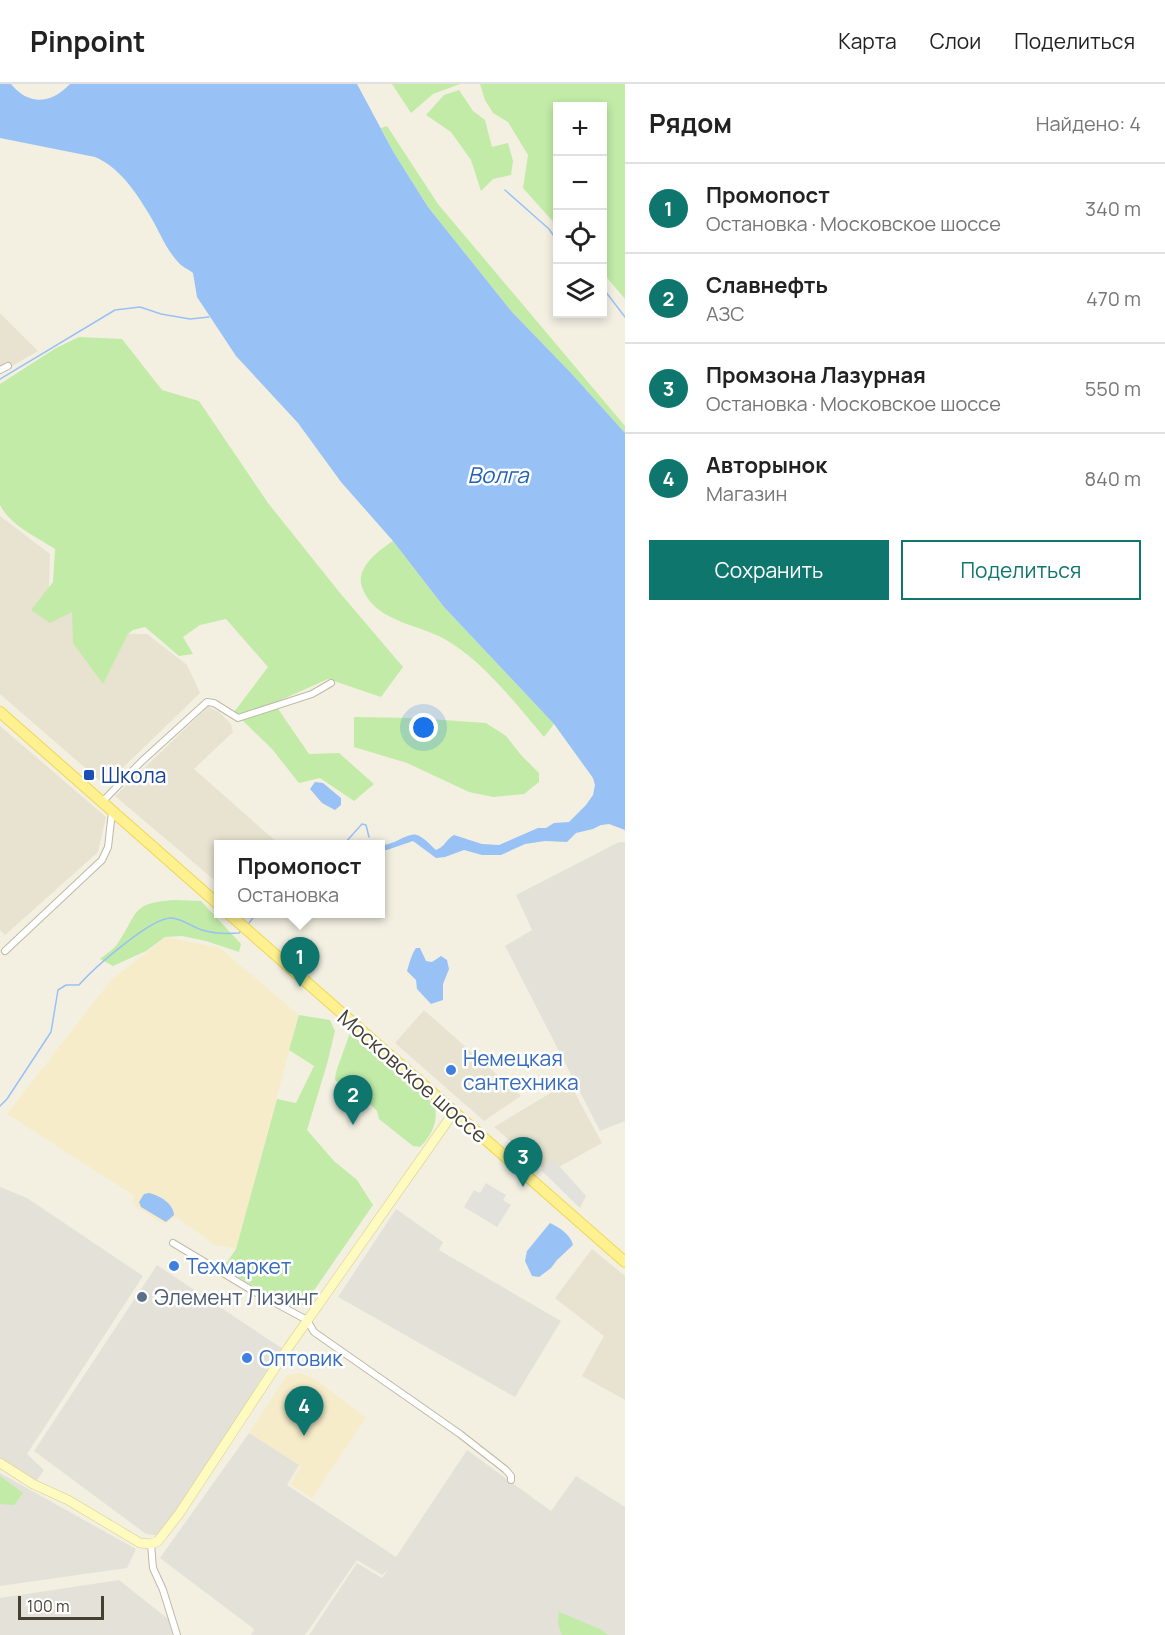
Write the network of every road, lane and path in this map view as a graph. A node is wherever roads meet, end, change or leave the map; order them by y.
1 (8, 366) dead end
2 (0, 370) edge
3 (330, 683) dead end
4 (0, 712) edge
5 (102, 802) junction
6 (112, 811) junction
7 (214, 901) edge
8 (233, 918) edge
9 (5, 951) dead end
10 (454, 1112) junction
11 (173, 1243) dead end
12 (625, 1262) edge
13 (308, 1320) junction
14 (0, 1463) edge
15 (511, 1480) dead end
16 (151, 1544) junction
17 (177, 1635) edge

1 - 2 street
3 - 5 street
4 - 5 main road
5 - 6 main road
6 - 7 main road
6 - 9 street
8 - 10 main road, Московское шоссе
10 - 12 main road, Московское шоссе
10 - 13 street
11 - 13 street
13 - 15 street
13 - 16 street
14 - 16 street
16 - 17 street

